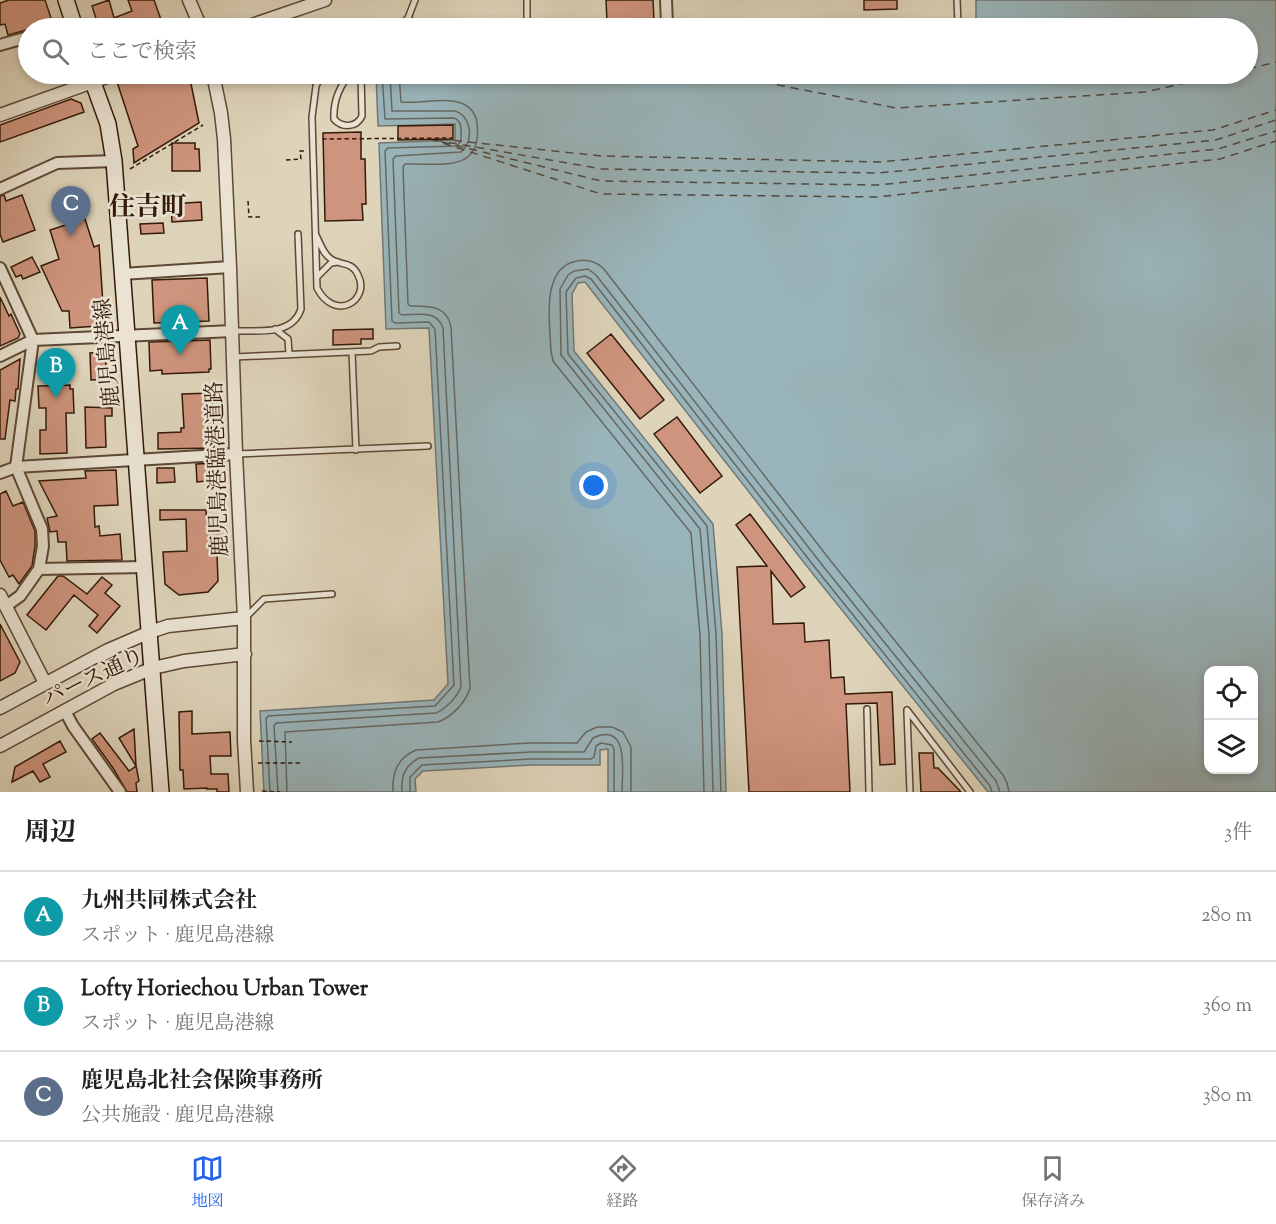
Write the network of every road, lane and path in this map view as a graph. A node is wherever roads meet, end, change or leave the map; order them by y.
1 (66, 0) edge
2 (189, 0) edge
3 (325, 0) edge
4 (415, 0) edge
5 (527, 0) edge
6 (666, 0) edge
7 (957, 0) edge
8 (72, 18) edge
9 (197, 18) edge
10 (272, 18) edge
11 (408, 18) edge
12 (527, 18) edge
13 (667, 18) edge
14 (958, 18) edge
15 (18, 40) edge
16 (0, 45) edge
17 (75, 84) edge
18 (94, 84) edge
19 (215, 84) edge
20 (317, 84) edge
21 (342, 84) edge
22 (362, 84) edge
23 (0, 115) edge
24 (203, 125) dead end
25 (453, 138) dead end
26 (312, 139) junction
27 (341, 139) junction
28 (342, 144) dead end
29 (300, 151) dead end
30 (286, 160) dead end
31 (114, 161) junction
32 (130, 169) dead end
33 (0, 189) edge
34 (248, 201) dead end
35 (261, 217) dead end
36 (298, 234) dead end
37 (316, 235) junction
38 (339, 262) junction
39 (231, 267) junction
40 (0, 268) edge
41 (122, 274) junction
42 (316, 278) junction
43 (275, 329) junction
44 (232, 331) junction
45 (127, 334) junction
46 (33, 340) junction
47 (397, 346) dead end
48 (352, 352) junction
49 (290, 354) junction
50 (0, 356) edge
51 (233, 357) junction
52 (428, 446) dead end
53 (356, 450) junction
54 (236, 454) junction
55 (137, 460) junction
56 (16, 467) junction
57 (0, 473) edge
58 (143, 567) junction
59 (39, 569) junction
60 (332, 594) dead end
61 (3, 601) edge
62 (244, 618) junction
63 (150, 632) junction
64 (245, 654) junction
65 (153, 668) junction
66 (45, 683) junction
67 (0, 708) edge
68 (867, 709) dead end
69 (65, 711) junction
70 (259, 741) dead end
71 (292, 742) dead end
72 (0, 746) edge
73 (258, 763) dead end
74 (301, 763) dead end
75 (262, 791) edge
76 (120, 792) edge
77 (161, 792) edge
78 (247, 792) edge
79 (280, 792) edge
80 (869, 792) edge
81 (910, 792) edge
82 (970, 792) edge

1 - 8 main road
2 - 9 street
3 - 10 street
4 - 11 lane
5 - 12 lane
6 - 13 street
7 - 14 lane
15 - 16 street
17 - 23 street
18 - 31 main road, 鹿児島港線
19 - 39 street, 鹿児島港臨港道路
20 - 26 lane
21 - 22 lane
24 - 32 path
25 - 27 path
26 - 27 path
26 - 37 lane
27 - 28 path
29 - 30 path
31 - 33 street
31 - 41 main road, 鹿児島港線
34 - 35 path
36 - 43 lane
37 - 38 lane
37 - 42 lane
38 - 42 lane
38 - 42 lane
39 - 41 street
39 - 44 street, 鹿児島港臨港道路
40 - 46 street
41 - 45 main road, 鹿児島港線
43 - 44 lane
43 - 49 lane
44 - 45 street
44 - 51 street, 鹿児島港臨港道路
45 - 46 street
45 - 55 main road, 鹿児島港線
46 - 50 street
46 - 56 street
47 - 48 lane
48 - 49 lane
48 - 53 lane
49 - 51 lane
51 - 54 street, 鹿児島港臨港道路
52 - 53 lane
53 - 54 lane
54 - 55 street
54 - 62 street, 鹿児島港臨港道路
55 - 56 street
55 - 58 main road, 鹿児島港線
56 - 57 street
56 - 59 street
58 - 59 street
58 - 63 main road, 鹿児島港線
59 - 61 street
60 - 62 lane
61 - 66 street
62 - 63 street, パース通り
62 - 64 street, 鹿児島港臨港道路
63 - 65 main road, 鹿児島港線
63 - 66 street, パース通り
64 - 65 street, パース通り
64 - 78 street, 鹿児島港臨港道路
65 - 69 street, パース通り
65 - 77 main road, 鹿児島港線
66 - 67 street, パース通り
68 - 80 lane
69 - 72 street, パース通り
69 - 76 street
70 - 71 path
73 - 74 path
75 - 79 path
81 - 82 lane

